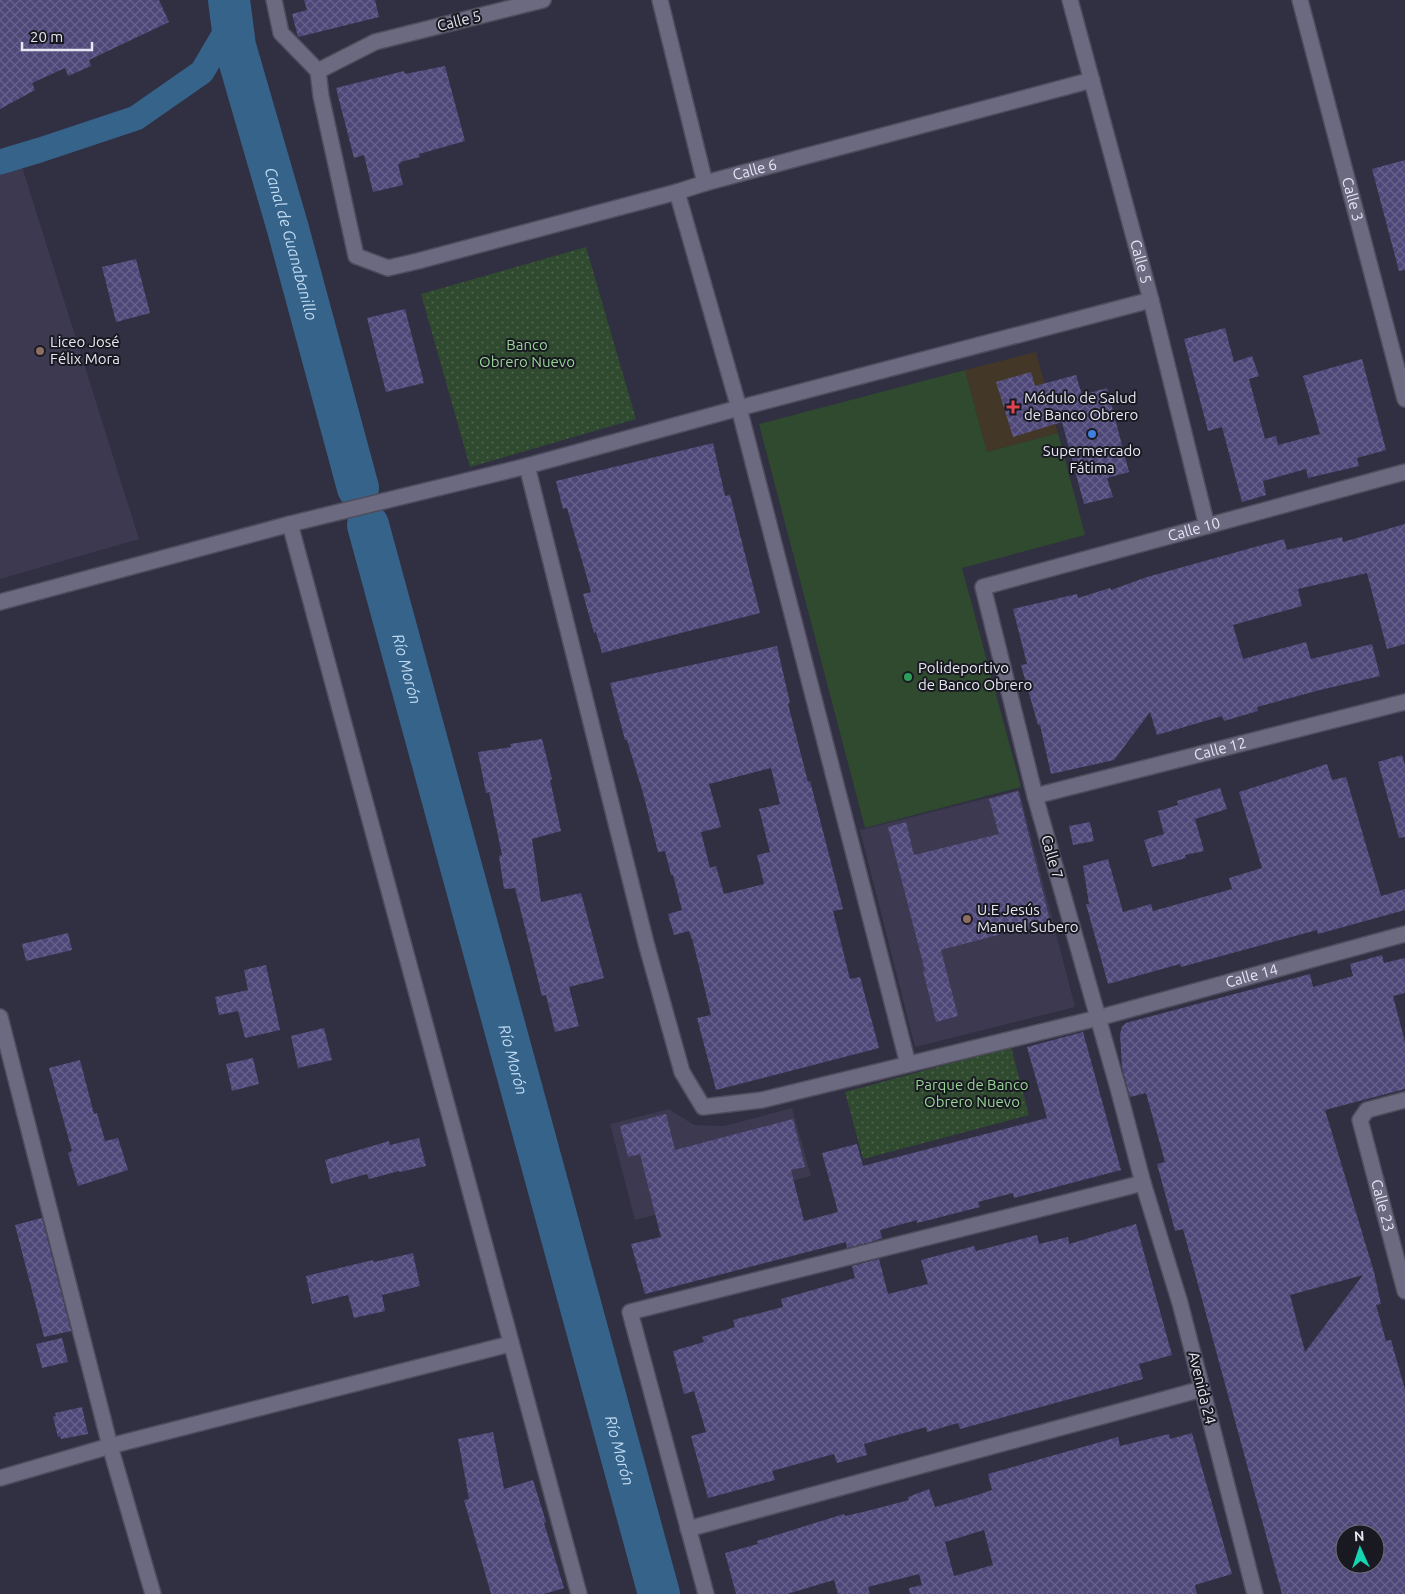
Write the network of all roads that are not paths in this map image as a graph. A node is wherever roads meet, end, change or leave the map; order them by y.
1 (274, 0) edge
2 (543, 0) edge
3 (660, 0) edge
4 (1070, 0) edge
5 (1300, 0) edge
6 (318, 71) junction
7 (1092, 80) junction
8 (705, 183) junction
9 (677, 192) junction
10 (1151, 300) junction
11 (1405, 399) edge
12 (738, 408) junction
13 (527, 466) junction
14 (1405, 472) edge
15 (290, 524) junction
16 (1207, 526) junction
17 (983, 587) joint
18 (0, 602) edge
19 (1405, 702) edge
20 (1035, 796) junction
21 (1405, 934) edge
22 (0, 1017) edge
23 (1098, 1018) junction
24 (908, 1064) junction
25 (1405, 1100) edge
26 (1143, 1183) junction
27 (1405, 1292) edge
28 (510, 1344) junction
29 (1202, 1389) junction
30 (110, 1446) junction
31 (0, 1478) edge
32 (688, 1529) junction
33 (153, 1594) edge
34 (578, 1594) edge
35 (706, 1594) edge
36 (1254, 1594) edge

1 - 6 street
2 - 6 street, Calle 5
3 - 8 street
4 - 7 street, Calle 5
5 - 11 street, Calle 3
6 - 9 street, Calle 6
7 - 8 street, Calle 6
7 - 10 street, Calle 5
8 - 9 street, Calle 6
9 - 12 street
10 - 12 street
10 - 16 street, Calle 5
12 - 13 street
12 - 24 street
13 - 15 street
13 - 24 street, Calle 14
14 - 16 street, Calle 10
15 - 18 street
15 - 28 street
16 - 17 street, Calle 10
17 - 20 street, Calle 7
19 - 20 street, Calle 12
20 - 23 street, Calle 7
21 - 23 street, Calle 14
22 - 30 street
23 - 24 street, Calle 14
23 - 26 street, Calle 7
25 - 27 street, Calle 23
26 - 29 street, Avenida 24
26 - 32 street
28 - 30 street
28 - 34 street
29 - 32 street
29 - 36 street, Avenida 24
30 - 31 street
30 - 33 street
32 - 35 street

